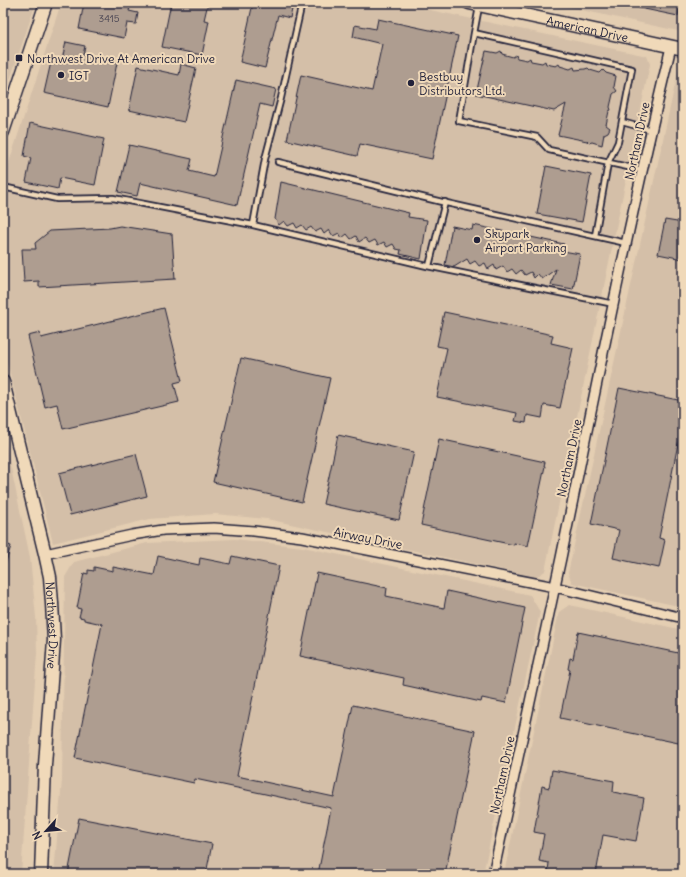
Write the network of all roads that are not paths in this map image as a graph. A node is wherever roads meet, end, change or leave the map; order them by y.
1 (46, 3) edge
2 (302, 3) edge
3 (474, 4) edge
4 (474, 33) junction
5 (671, 47) junction
6 (683, 50) edge
7 (622, 122) junction
8 (651, 130) junction
9 (3, 132) edge
10 (278, 162) dead end
11 (608, 163) junction
12 (642, 170) junction
13 (3, 187) edge
14 (445, 202) junction
15 (253, 225) junction
16 (595, 236) junction
17 (626, 243) junction
18 (429, 266) junction
19 (614, 304) junction
20 (3, 382) edge
21 (45, 554) junction
22 (555, 587) junction
23 (683, 618) edge
24 (40, 874) edge
25 (493, 874) edge

1 - 9 street
2 - 15 lane
3 - 4 lane
3 - 5 street, American Drive
4 - 7 lane
4 - 11 lane
5 - 6 street, American Drive
5 - 8 street, Northam Drive
7 - 8 lane
7 - 11 lane
8 - 12 street, Northam Drive
10 - 14 lane
11 - 12 lane
11 - 16 lane
12 - 17 street, Northam Drive
13 - 15 lane
14 - 16 lane
14 - 18 lane
15 - 18 lane
16 - 17 lane
17 - 19 street, Northam Drive
18 - 19 lane
19 - 22 street, Northam Drive
20 - 21 street, Northwest Drive
21 - 22 street, Airway Drive
21 - 24 street, Northwest Drive
22 - 23 street, Airway Drive
22 - 25 street, Northam Drive

